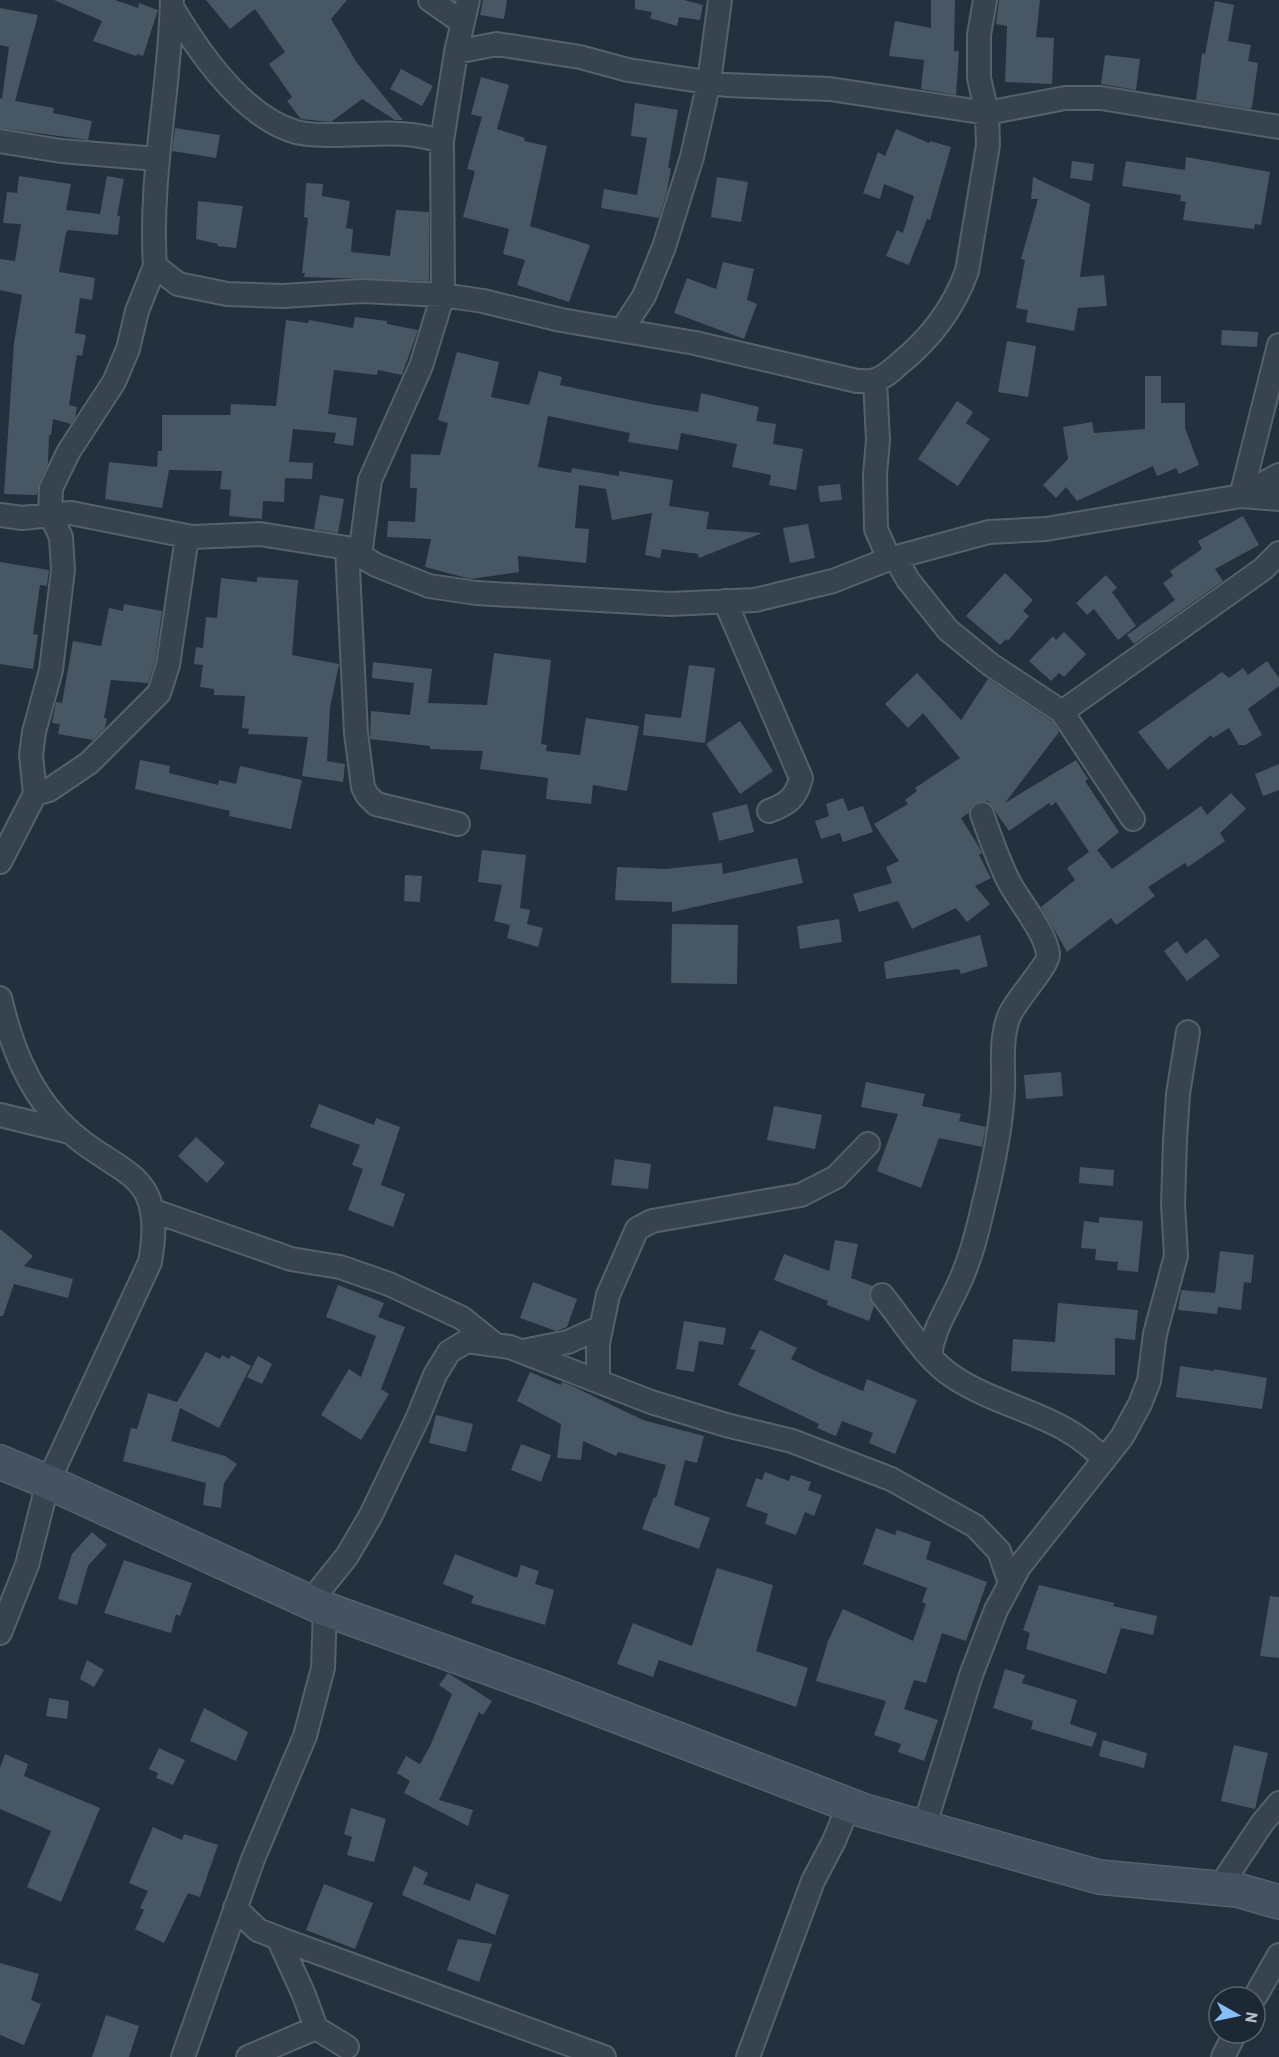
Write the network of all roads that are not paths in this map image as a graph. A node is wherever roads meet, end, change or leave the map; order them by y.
1 (430, 0) edge
2 (468, 0) edge
3 (720, 0) edge
4 (985, 0) edge
5 (172, 3) edge
6 (463, 23) junction
7 (456, 52) junction
8 (709, 82) junction
9 (987, 113) junction
10 (1279, 127) edge
11 (0, 141) edge
12 (442, 141) junction
13 (157, 159) junction
14 (155, 266) junction
15 (443, 296) junction
16 (622, 330) junction
17 (1279, 345) edge
18 (875, 380) junction
19 (1276, 380) edge
20 (1279, 475) edge
21 (1241, 496) junction
22 (1279, 499) edge
23 (50, 514) junction
24 (0, 515) edge
25 (187, 537) junction
26 (353, 552) junction
27 (1279, 554) edge
28 (892, 558) junction
29 (725, 601) junction
30 (1062, 712) junction
31 (35, 794) junction
32 (769, 811) dead end
33 (982, 814) dead end
34 (1133, 819) dead end
35 (458, 824) dead end
36 (0, 862) edge
37 (0, 998) edge
38 (1188, 1032) dead end
39 (0, 1115) edge
40 (70, 1132) junction
41 (868, 1144) dead end
42 (154, 1211) junction
43 (882, 1295) dead end
44 (601, 1327) junction
45 (494, 1344) junction
46 (522, 1351) junction
47 (930, 1356) junction
48 (598, 1380) junction
49 (1104, 1460) junction
50 (0, 1462) edge
51 (48, 1482) junction
52 (1010, 1583) junction
53 (318, 1605) junction
54 (0, 1633) edge
55 (1279, 1803) edge
56 (849, 1805) junction
57 (924, 1828) junction
58 (1219, 1888) junction
59 (1279, 1902) edge
60 (235, 1908) junction
61 (278, 1938) junction
62 (1279, 1955) edge
63 (1262, 1985) edge
64 (316, 2028) junction
65 (347, 2047) dead end
66 (183, 2057) edge
67 (248, 2057) edge
68 (604, 2057) edge
69 (748, 2057) edge

1 - 6 street
2 - 6 street
3 - 8 street
4 - 9 street
5 - 12 street
5 - 13 street
6 - 7 street
7 - 8 street
7 - 12 street
8 - 9 street
8 - 16 street
9 - 10 street
9 - 18 street
11 - 13 street
12 - 15 street
13 - 14 street
14 - 15 street
14 - 23 street
15 - 16 street
15 - 26 street
16 - 18 street
17 - 19 street
18 - 28 street
19 - 21 street
20 - 21 street
21 - 22 street
21 - 28 street
23 - 24 street
23 - 25 street
23 - 31 street
25 - 26 street
25 - 31 street
26 - 29 street
26 - 35 street
27 - 30 street
28 - 29 street
28 - 30 street
29 - 32 street
30 - 34 street
31 - 36 street
33 - 47 street
37 - 40 street
38 - 49 street
39 - 40 street
40 - 42 street
41 - 44 street
42 - 45 street
42 - 51 street
43 - 47 street
44 - 46 street
44 - 48 street
45 - 46 street
45 - 53 street
46 - 48 street
47 - 49 street
48 - 52 street
49 - 52 street
50 - 51 street
51 - 53 street
51 - 54 street
52 - 57 street
53 - 56 street
53 - 60 street
55 - 58 street
56 - 57 street
56 - 69 street
57 - 58 street
58 - 59 street
60 - 61 street
60 - 66 street
61 - 64 street
61 - 68 street
62 - 63 street
64 - 65 street
64 - 67 street

